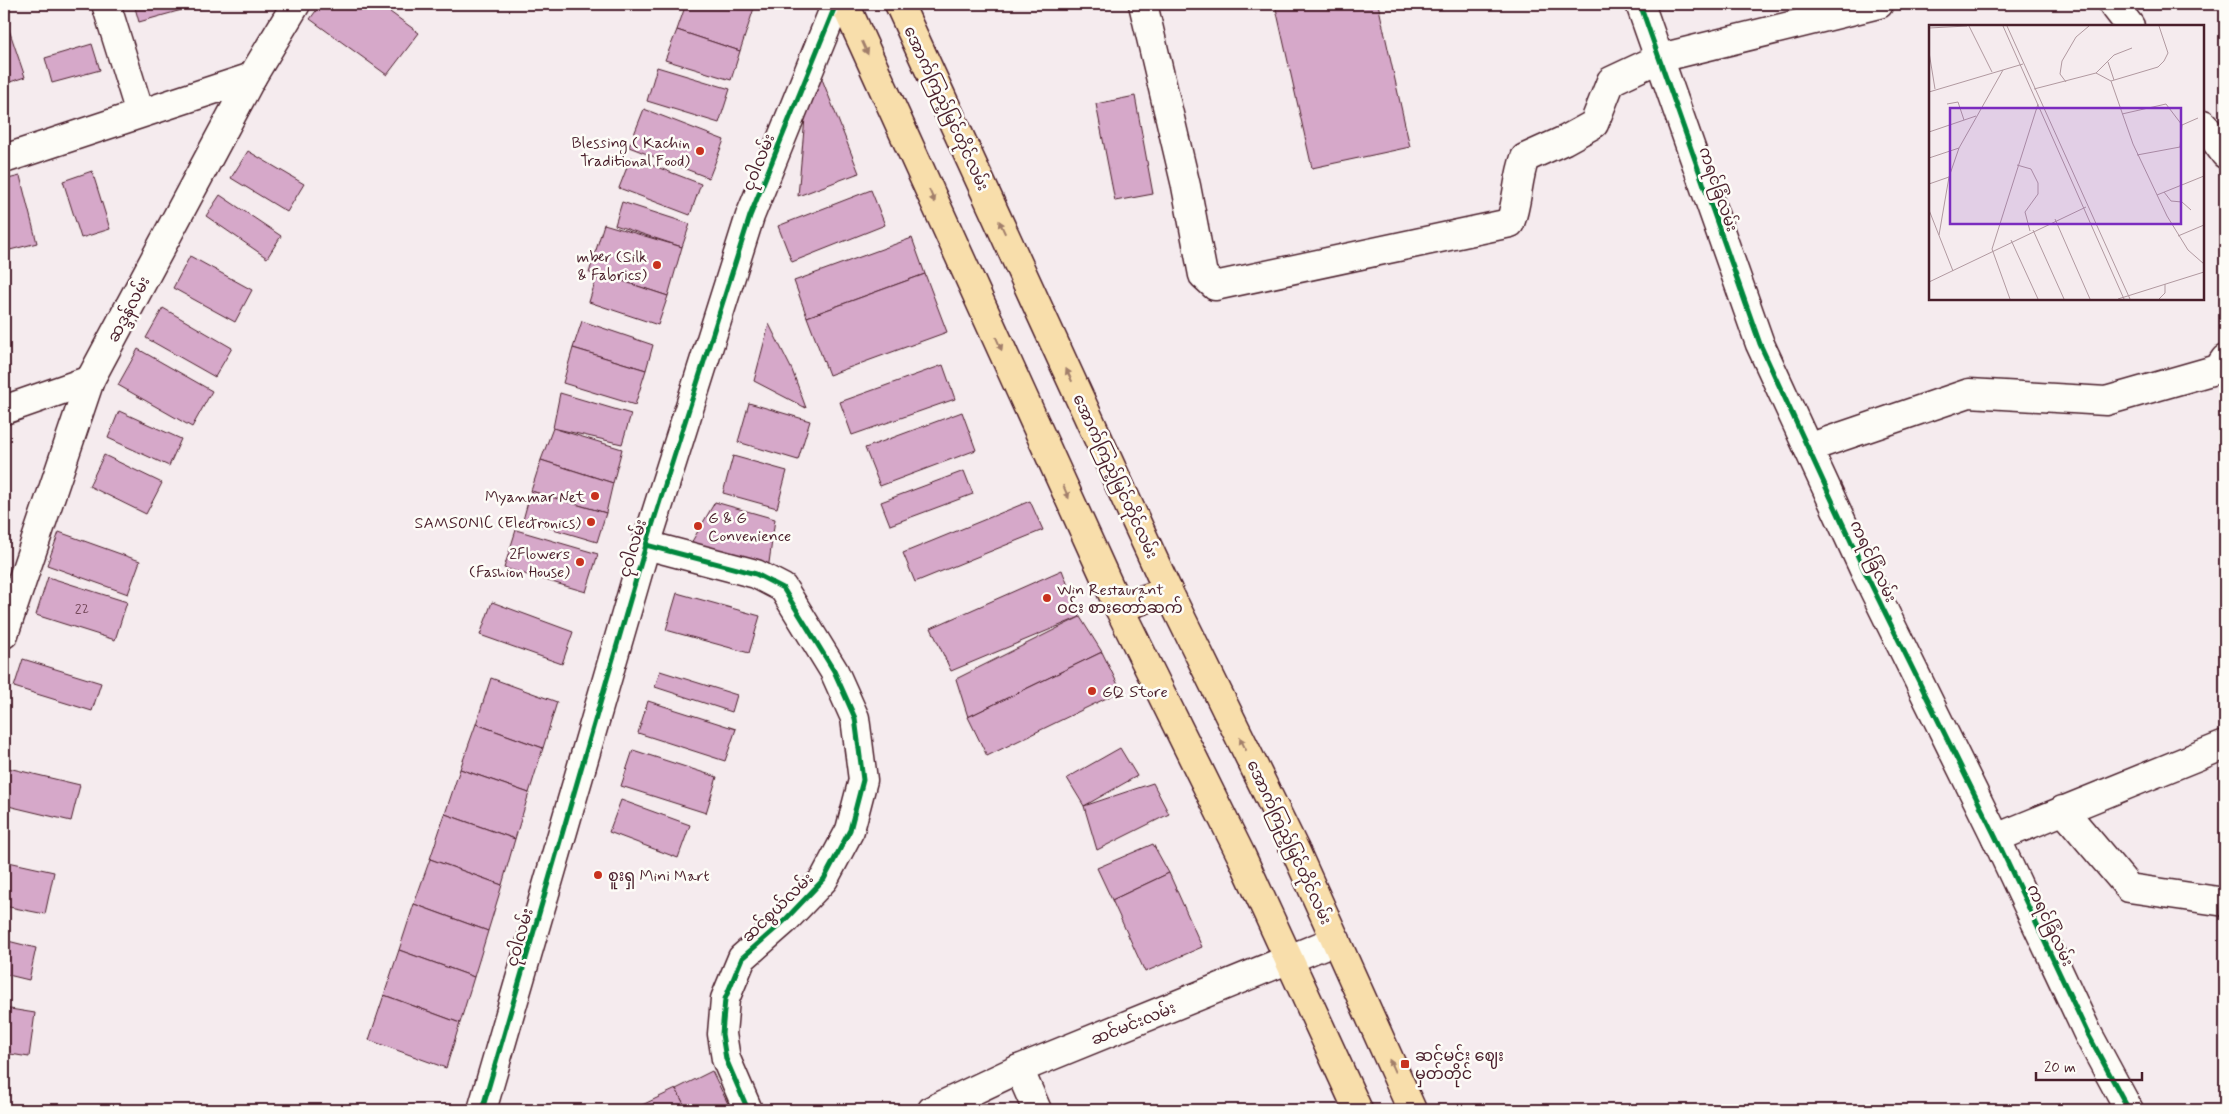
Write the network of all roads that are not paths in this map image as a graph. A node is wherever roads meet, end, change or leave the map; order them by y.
1 (106, 4) edge
2 (296, 4) edge
3 (836, 4) edge
4 (845, 4) edge
5 (899, 4) edge
6 (1143, 4) edge
7 (1640, 4) edge
8 (1879, 4) edge
9 (2113, 4) edge
10 (2129, 25) edge
11 (1660, 58) junction
12 (252, 77) junction
13 (140, 113) junction
14 (2204, 125) edge
15 (2225, 154) edge
16 (4, 159) edge
17 (2223, 367) edge
18 (90, 380) junction
19 (4, 410) edge
20 (1808, 448) junction
21 (646, 545) junction
22 (1168, 591) junction
23 (1119, 608) junction
24 (4, 634) edge
25 (2225, 745) edge
26 (2063, 810) junction
27 (1996, 838) junction
28 (2225, 902) edge
29 (1336, 940) junction
30 (1290, 959) junction
31 (1019, 1069) junction
32 (482, 1110) edge
33 (748, 1110) edge
34 (932, 1110) edge
35 (1037, 1110) edge
36 (1358, 1110) edge
37 (1412, 1110) edge
38 (2129, 1110) edge

1 - 13 street
2 - 12 street, ဆဒ္ဒန်လမ်း
3 - 21 street, ငုဝါလမ်း
4 -> 23 main road
22 -> 5 main road, အောက်ကြည့်မြင်တိုင်လမ်း
6 - 11 street
7 - 11 street, ကရင်ခြံလမ်း
8 - 11 street
9 - 10 street
11 - 20 street, ကရင်ခြံလမ်း
12 - 13 street
12 - 18 street, ဆဒ္ဒန်လမ်း
13 - 16 street
14 - 15 street
17 - 20 street
18 - 19 street
18 - 24 street, ဆဒ္ဒန်လမ်း
20 - 27 street, ကရင်ခြံလမ်း
21 - 32 street, ငုဝါလမ်း
21 - 33 street, ဆင်စွယ်လမ်း
22 - 23 main road
29 -> 22 main road, အောက်ကြည့်မြင်တိုင်လမ်း
23 - 30 main road
25 - 26 street
26 - 27 street
26 - 28 street
27 - 38 street, ကရင်ခြံလမ်း
29 - 30 street, ဆင်မင်းလမ်း
37 -> 29 main road, အောက်ကြည့်မြင်တိုင်လမ်း
30 - 31 street, ဆင်မင်းလမ်း
30 - 36 main road
31 - 34 street, ဆင်မင်းလမ်း
31 - 35 street

